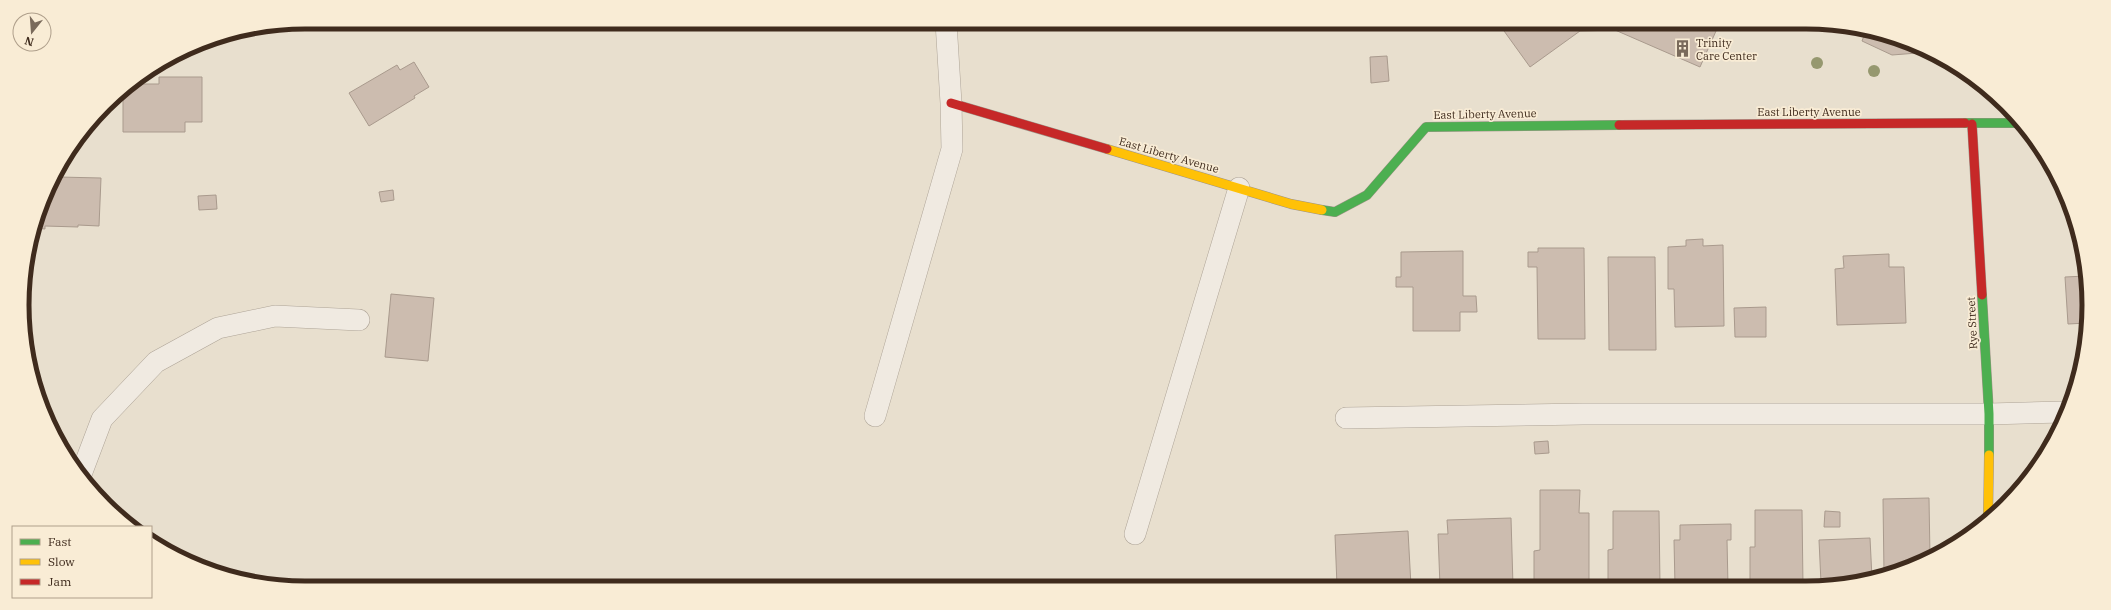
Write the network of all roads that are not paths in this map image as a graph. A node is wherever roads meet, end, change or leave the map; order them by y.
1 (946, 29) edge
2 (951, 103) junction
3 (2014, 123) edge
4 (1972, 124) junction
5 (1239, 188) junction
6 (359, 320) dead end
7 (2061, 412) edge
8 (1989, 414) junction
9 (875, 416) dead end
10 (1346, 418) dead end
11 (83, 469) edge
12 (1988, 513) edge
13 (1135, 534) dead end

1 - 2 lane
2 - 5 street, East Liberty Avenue
2 - 9 lane
3 - 4 street, East Liberty Avenue
4 - 5 street, East Liberty Avenue
4 - 8 street, Rye Street
5 - 13 lane
6 - 11 lane
7 - 8 lane
8 - 10 lane
8 - 12 street, Rye Street

